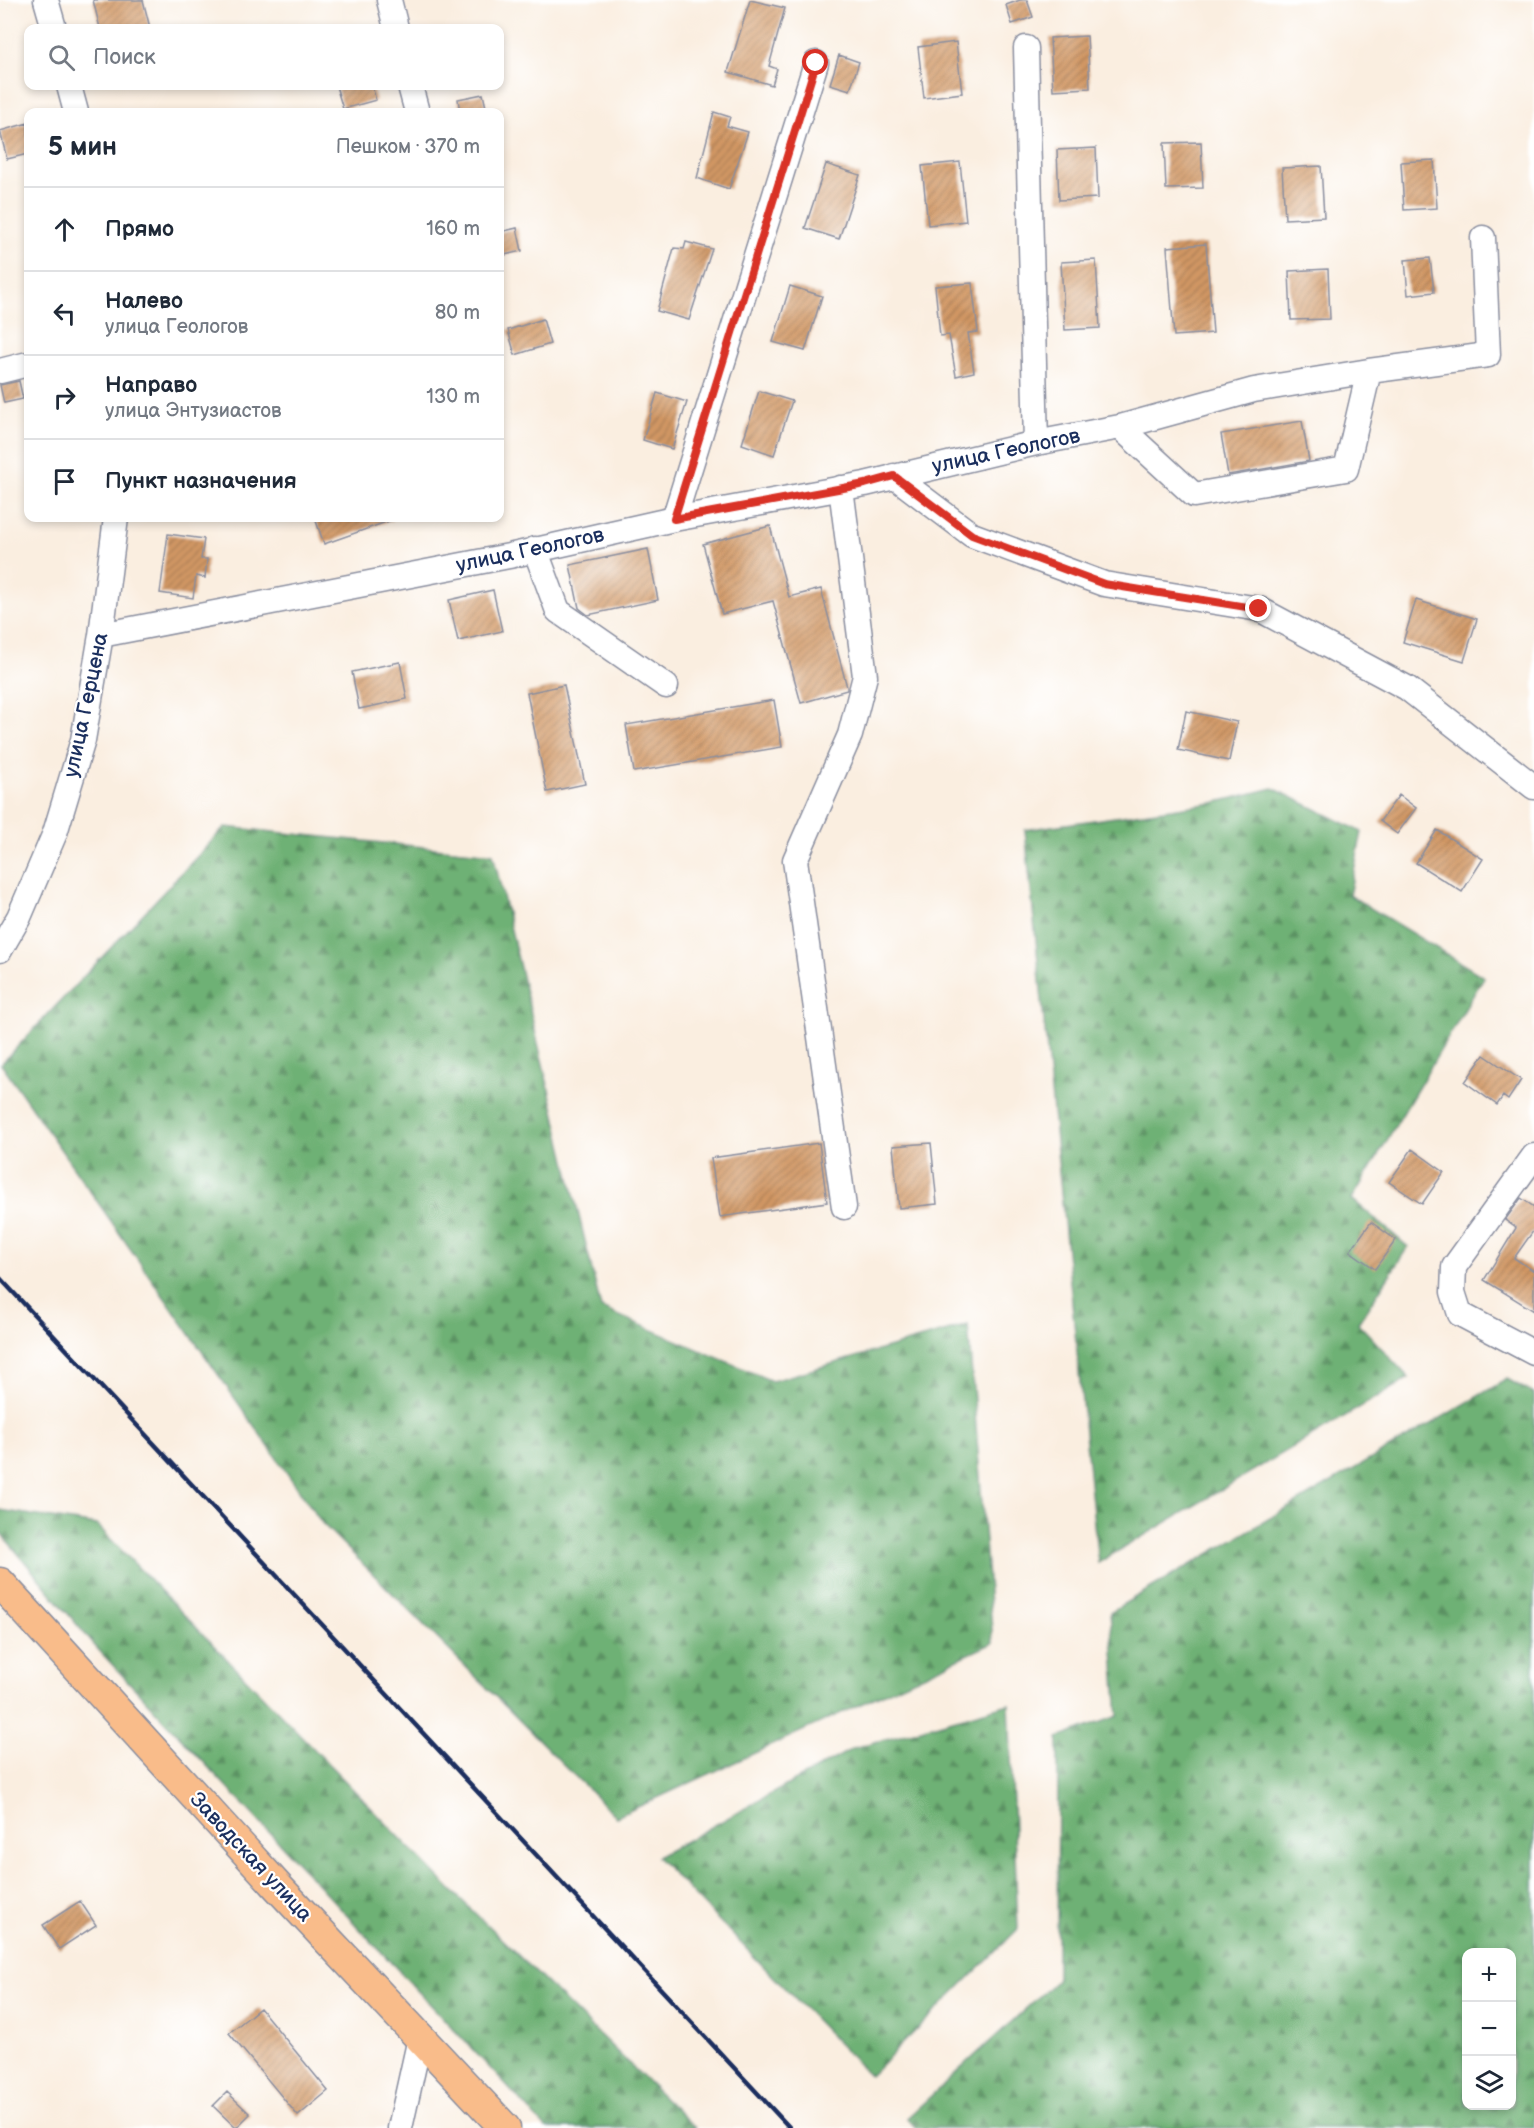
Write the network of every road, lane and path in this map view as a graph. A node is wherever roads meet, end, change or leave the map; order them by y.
1 (46, 0) edge
2 (389, 0) edge
3 (53, 24) edge
4 (395, 24) edge
5 (1026, 48) dead end
6 (816, 63) dead end
7 (70, 90) edge
8 (411, 90) edge
9 (75, 108) edge
10 (416, 108) edge
11 (1483, 238) dead end
12 (24, 365) edge
13 (1369, 370) junction
14 (0, 371) edge
15 (1120, 427) junction
16 (1036, 443) junction
17 (894, 476) junction
18 (842, 488) junction
19 (674, 519) junction
20 (115, 522) edge
21 (535, 549) junction
22 (101, 635) junction
23 (666, 686) dead end
24 (1534, 787) edge
25 (0, 950) edge
26 (1534, 1156) edge
27 (844, 1207) dead end
28 (1534, 1353) edge
29 (0, 1584) edge
30 (420, 2038) junction
31 (400, 2128) edge
32 (505, 2128) edge

1 - 3 street
2 - 4 street
5 - 16 street
6 - 19 street
7 - 9 street
8 - 10 street
11 - 13 street, улица Геологов
12 - 14 street
13 - 15 street, улица Геологов
13 - 15 street
15 - 16 street, улица Геологов
16 - 17 street, улица Геологов
17 - 18 street, улица Геологов
17 - 24 street
18 - 19 street, улица Геологов
18 - 27 street
19 - 21 street, улица Геологов
20 - 22 street, улица Герцена
21 - 22 street, улица Геологов
21 - 23 street
22 - 25 street, улица Герцена
26 - 28 street
29 - 30 main road, Заводская улица
30 - 31 street
30 - 32 main road, Заводская улица

